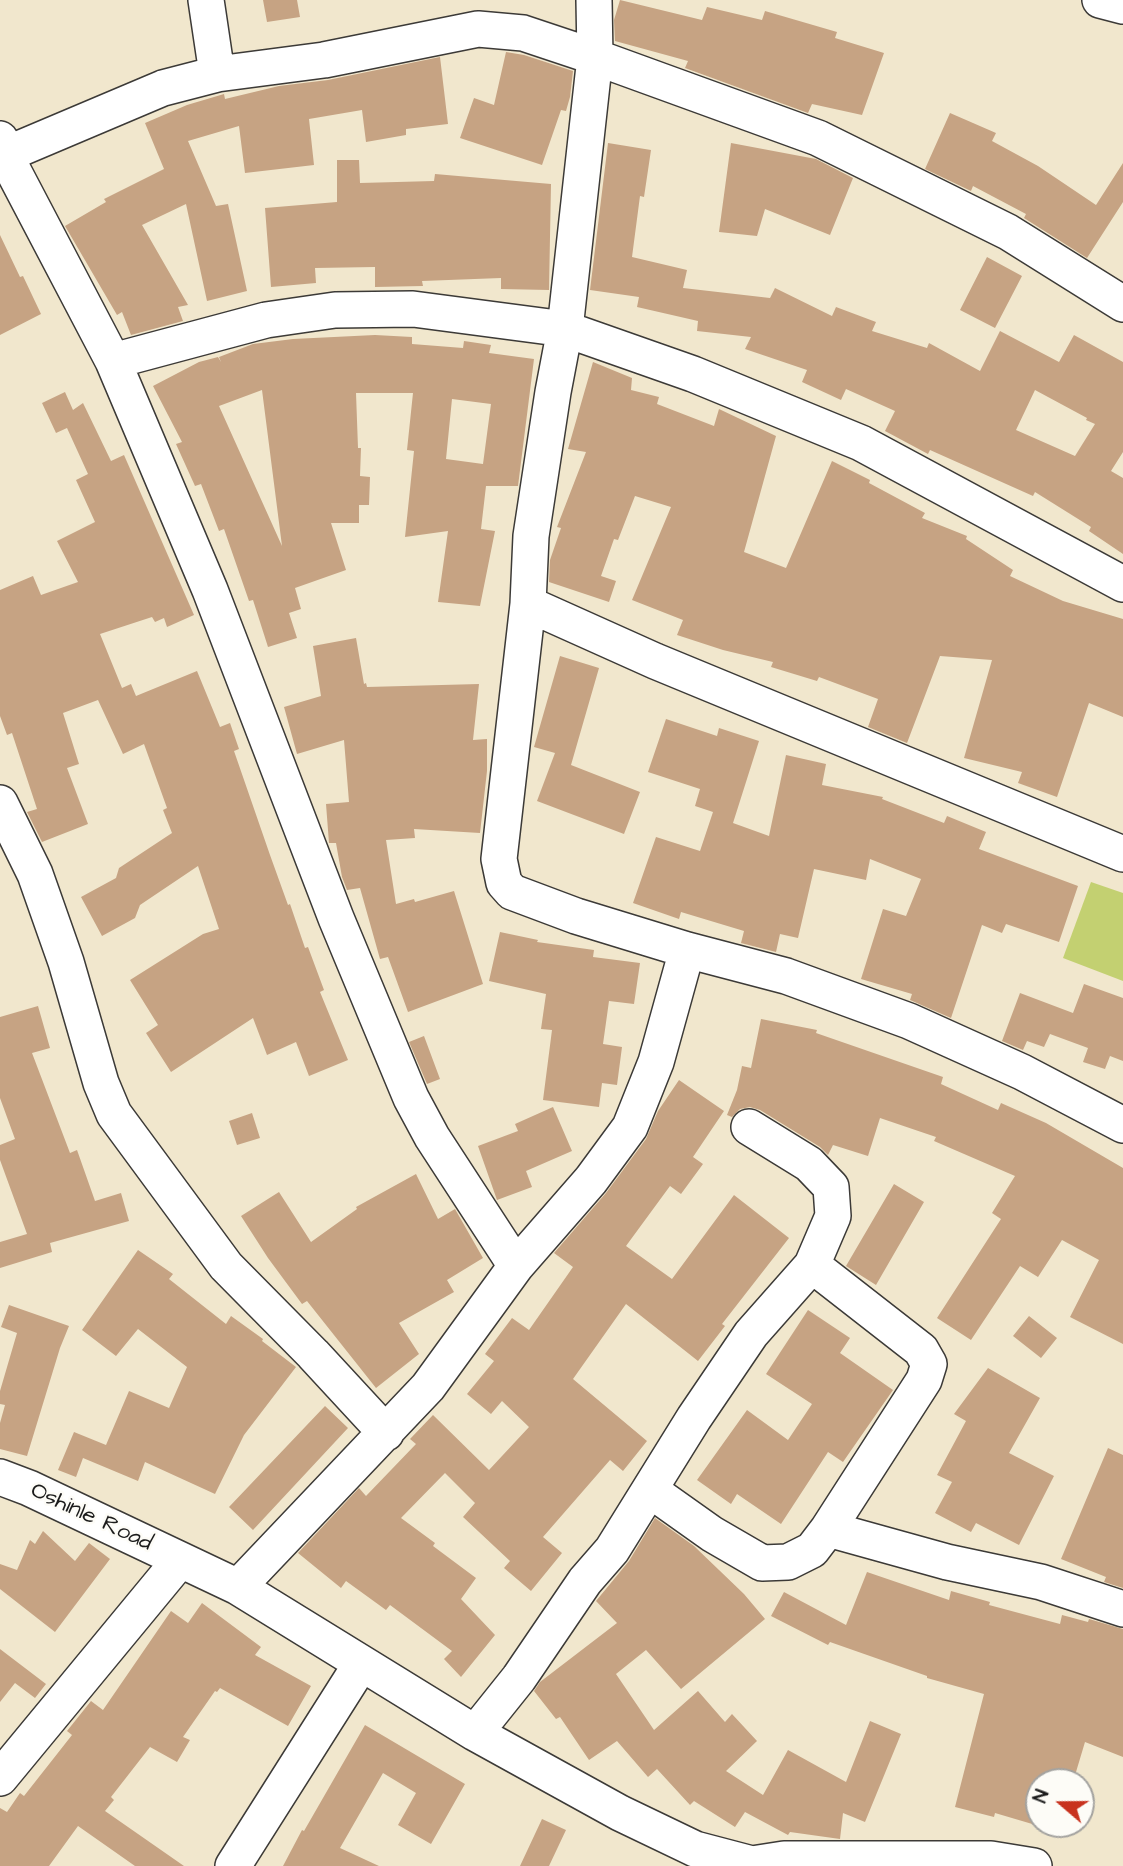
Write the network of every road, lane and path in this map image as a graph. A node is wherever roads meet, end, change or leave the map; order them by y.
1 (206, 0) edge
2 (594, 0) edge
3 (1100, 0) edge
4 (1123, 6) edge
5 (595, 57) junction
6 (217, 74) junction
7 (2, 150) edge
8 (1123, 304) edge
9 (565, 329) junction
10 (113, 361) junction
11 (1123, 584) edge
12 (527, 604) junction
13 (0, 803) edge
14 (1123, 854) edge
15 (687, 950) junction
16 (1123, 1125) edge
17 (749, 1127) dead end
18 (812, 1265) junction
19 (516, 1266) junction
20 (386, 1433) junction
21 (0, 1477) edge
22 (650, 1490) junction
23 (828, 1529) junction
24 (180, 1560) junction
25 (238, 1587) junction
26 (1123, 1609) edge
27 (360, 1664) junction
28 (475, 1733) junction
29 (0, 1778) edge
30 (752, 1865) edge
31 (233, 1866) edge
32 (1034, 1866) edge

1 - 6 street
2 - 5 street
3 - 4 street
5 - 6 street
5 - 8 street
5 - 9 street
6 - 7 street
7 - 10 street
9 - 10 street
9 - 11 street
9 - 12 street
10 - 19 street
12 - 14 street
12 - 15 street
13 - 20 street
15 - 16 street
15 - 19 street
17 - 18 street
18 - 22 street
18 - 23 street
19 - 20 street
20 - 25 street
21 - 24 street, Oshinle Road
22 - 23 street
22 - 28 street
23 - 26 street
24 - 25 street, Oshinle Road
24 - 29 street
25 - 27 street, Oshinle Road
27 - 28 street, Oshinle Road
27 - 31 street
28 - 30 street, Oshinle Road
30 - 32 street

